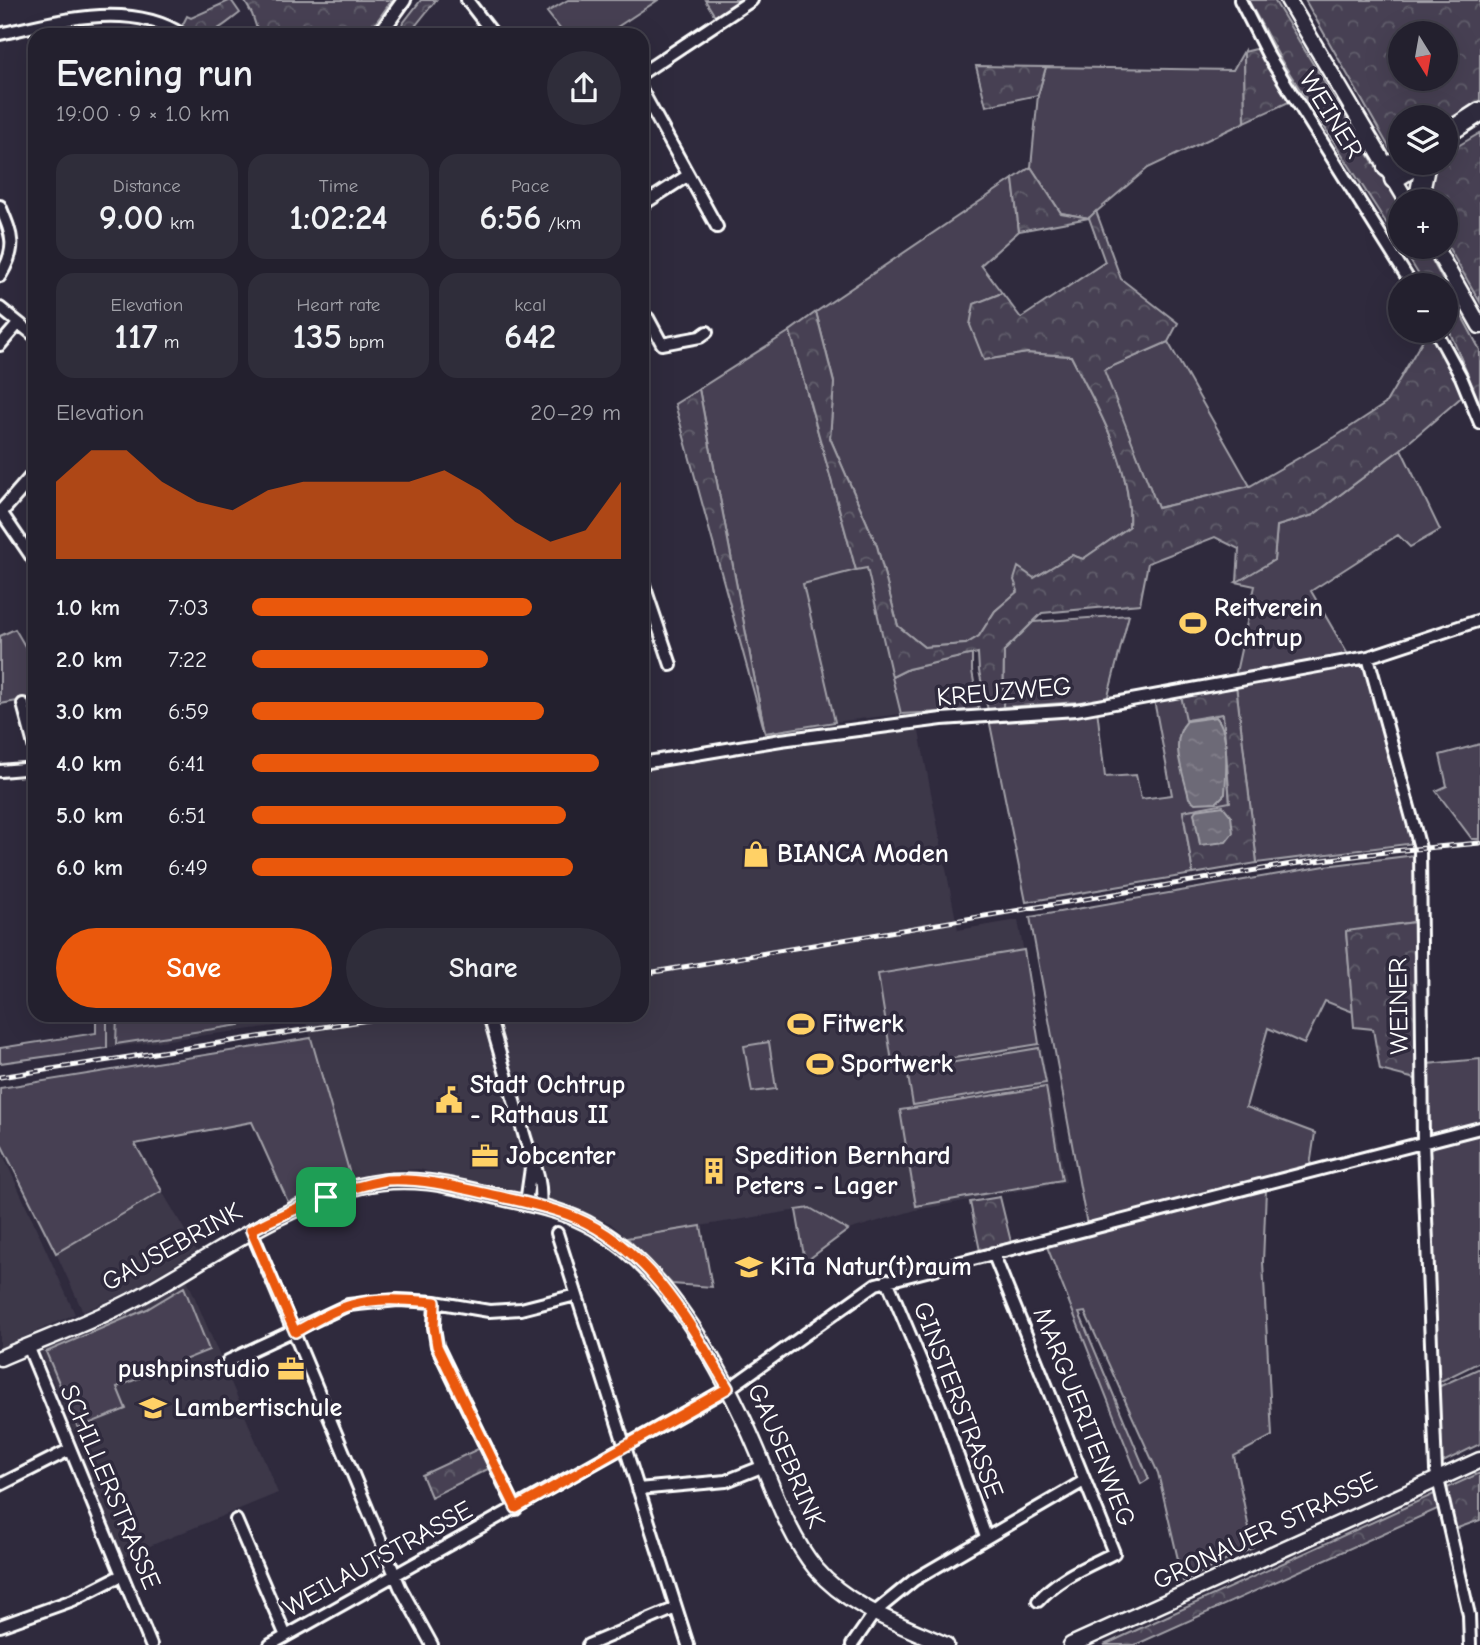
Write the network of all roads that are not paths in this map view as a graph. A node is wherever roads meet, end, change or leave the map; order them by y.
1 (404, 0) edge
2 (467, 0) edge
3 (752, 0) edge
4 (1240, 0) edge
5 (1288, 0) edge
6 (173, 28) edge
7 (384, 28) edge
8 (489, 28) edge
9 (0, 34) edge
10 (649, 68) edge
11 (649, 104) edge
12 (1480, 113) edge
13 (1480, 125) edge
14 (1458, 127) edge
15 (1458, 139) edge
16 (1388, 161) edge
17 (687, 176) junction
18 (649, 200) edge
19 (0, 206) edge
20 (717, 227) dead end
21 (1442, 259) edge
22 (1404, 273) edge
23 (0, 276) edge
24 (0, 308) edge
25 (649, 320) edge
26 (19, 323) junction
27 (1480, 326) edge
28 (28, 330) edge
29 (707, 332) dead end
30 (1443, 343) edge
31 (0, 345) edge
32 (1480, 423) edge
33 (28, 480) edge
34 (0, 512) edge
35 (28, 552) edge
36 (649, 600) edge
37 (1480, 620) edge
38 (1368, 657) junction
39 (671, 665) dead end
40 (23, 704) dead end
41 (28, 723) edge
42 (649, 762) edge
43 (28, 769) edge
44 (0, 771) edge
45 (491, 1022) edge
46 (1480, 1128) edge
47 (1423, 1142) junction
48 (533, 1205) junction
49 (251, 1230) junction
50 (557, 1233) dead end
51 (993, 1253) junction
52 (887, 1280) junction
53 (576, 1295) junction
54 (435, 1302) junction
55 (295, 1332) junction
56 (28, 1346) junction
57 (0, 1358) edge
58 (228, 1361) dead end
59 (728, 1388) junction
60 (624, 1447) junction
61 (69, 1450) junction
62 (1480, 1460) edge
63 (764, 1466) junction
64 (1437, 1479) junction
65 (1084, 1480) junction
66 (0, 1485) edge
67 (638, 1489) junction
68 (516, 1508) junction
69 (236, 1520) dead end
70 (986, 1537) junction
71 (122, 1575) junction
72 (396, 1575) junction
73 (1038, 1601) dead end
74 (676, 1608) junction
75 (875, 1612) junction
76 (0, 1626) edge
77 (286, 1636) junction
78 (151, 1645) edge
79 (270, 1645) edge
80 (432, 1645) edge
81 (588, 1645) edge
82 (688, 1645) edge
83 (852, 1645) edge
84 (946, 1645) edge
85 (1071, 1645) edge
86 (1470, 1645) edge

1 - 7 street
2 - 8 street
3 - 10 street
4 - 22 street, WEINER
5 - 16 main road
6 - 9 street
11 - 17 street
12 - 14 highway
13 - 15 highway
17 - 18 street
17 - 20 street
19 - 23 street
21 - 27 main road
24 - 26 street
25 - 29 street
26 - 28 street
26 - 31 street
30 - 32 street
33 - 34 street
34 - 35 street
36 - 39 street
37 - 38 street
38 - 42 street, KREUZWEG
38 - 47 street, WEINER
40 - 41 street
43 - 44 street
45 - 48 street
46 - 47 street, WEILAUTSTRASSE
47 - 51 street, WEILAUTSTRASSE
47 - 64 street, WEINER
48 - 49 main road, GAUSEBRINK
48 - 59 main road, GAUSEBRINK
49 - 55 street
49 - 56 main road, GAUSEBRINK
50 - 53 street
51 - 52 street, WEILAUTSTRASSE
51 - 65 street, MARGUERITENWEG
52 - 59 street, WEILAUTSTRASSE
52 - 70 street, GINSTERSTRASSE
53 - 54 street
53 - 60 street
54 - 55 street
54 - 68 street
55 - 58 street
55 - 72 street
56 - 57 main road, GAUSEBRINK
56 - 61 street, SCHILLERSTRASSE
59 - 60 street, WEILAUTSTRASSE
59 - 63 main road, GAUSEBRINK
60 - 67 street
60 - 68 street, WEILAUTSTRASSE
61 - 66 street
61 - 71 street, SCHILLERSTRASSE
62 - 64 main road, GRONAUER STRASSE
63 - 67 street
63 - 75 main road, GAUSEBRINK
64 - 85 main road, GRONAUER STRASSE
64 - 86 street, WEINER
65 - 70 street
65 - 73 street, MARGUERITENWEG
67 - 74 street
68 - 72 street, WEILAUTSTRASSE
69 - 77 street
70 - 75 street
71 - 76 street
71 - 78 street, SCHILLERSTRASSE
72 - 77 street, WEILAUTSTRASSE
72 - 80 street
74 - 81 street
74 - 82 street
75 - 83 street
75 - 84 main road, GAUSEBRINK
77 - 79 street, WEILAUTSTRASSE

